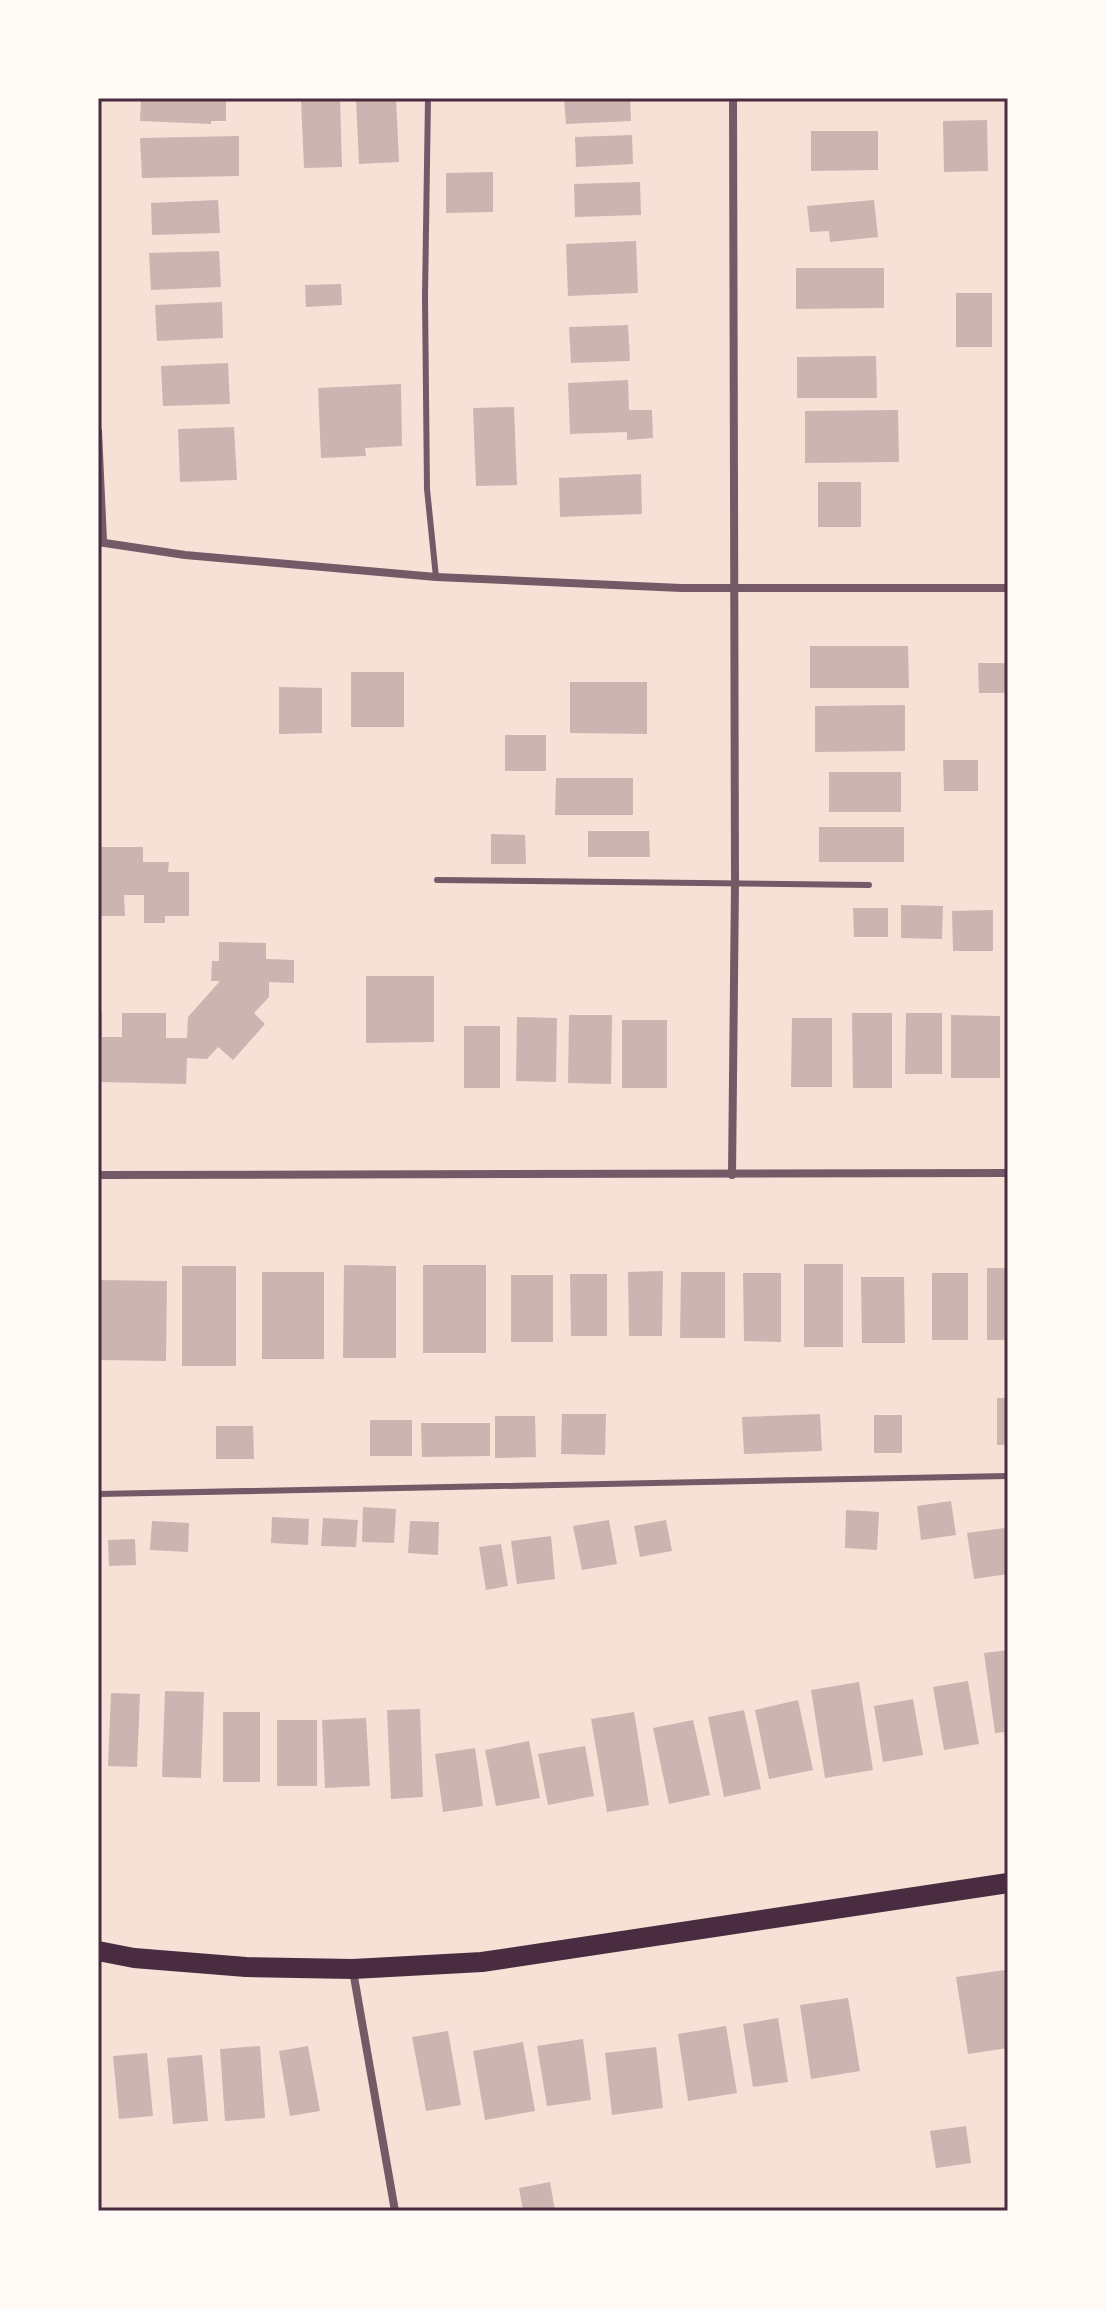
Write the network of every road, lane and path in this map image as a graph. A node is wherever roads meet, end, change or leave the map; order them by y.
1 (428, 98) edge
2 (733, 98) edge
3 (98, 431) edge
4 (101, 542) edge
5 (436, 577) junction
6 (733, 588) junction
7 (1008, 588) edge
8 (437, 880) dead end
9 (735, 884) junction
10 (869, 885) dead end
11 (1008, 1173) edge
12 (98, 1175) edge
13 (732, 1175) junction
14 (1008, 1476) edge
15 (98, 1494) edge
16 (1008, 1883) edge
17 (98, 1951) edge
18 (353, 1969) junction
19 (395, 2211) edge

1 - 5 lane
2 - 6 street
3 - 4 street
4 - 5 street
5 - 6 street
6 - 7 street
6 - 9 street
8 - 9 lane
9 - 10 lane
9 - 13 street
11 - 13 street
12 - 13 street
14 - 15 lane
16 - 18 main road
17 - 18 main road
18 - 19 street

